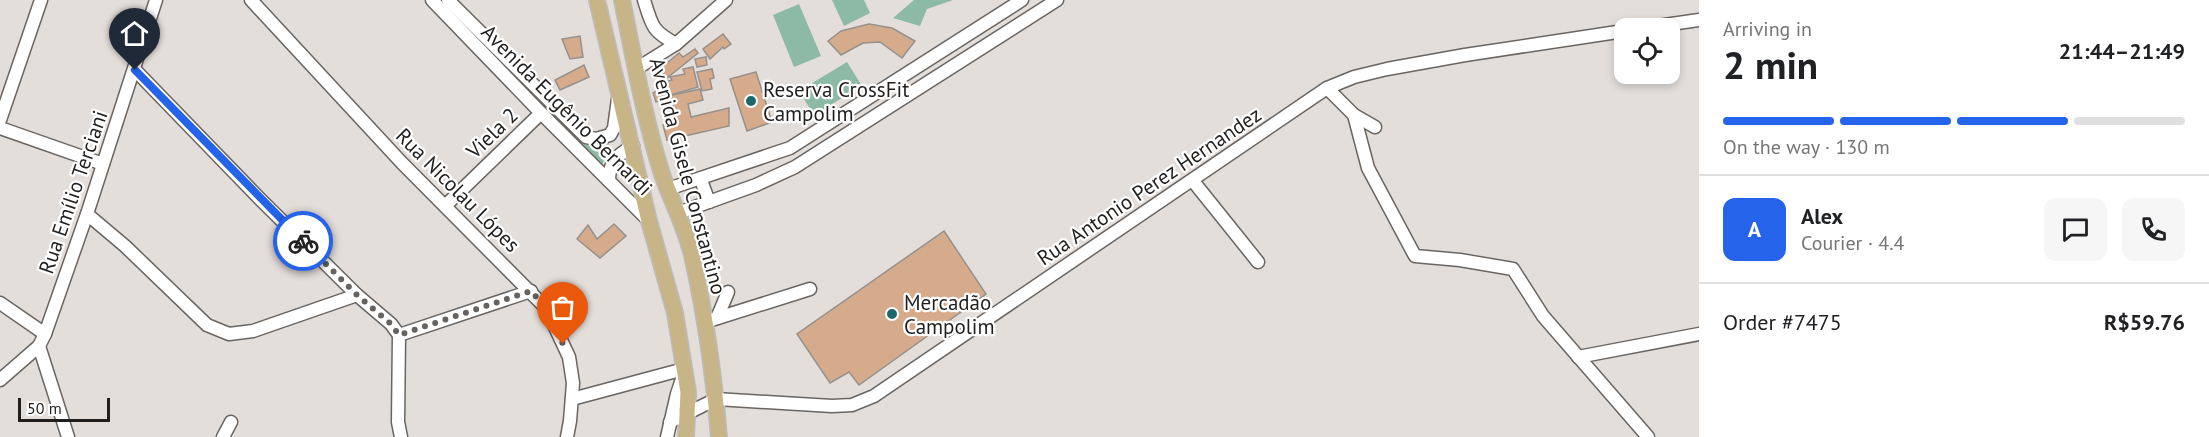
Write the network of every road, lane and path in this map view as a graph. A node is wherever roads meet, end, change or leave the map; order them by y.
1 (41, 0) edge
2 (156, 0) edge
3 (251, 0) edge
4 (432, 0) edge
5 (448, 0) edge
6 (597, 0) edge
7 (622, 0) edge
8 (644, 0) edge
9 (726, 0) edge
10 (1022, 0) edge
11 (1058, 0) edge
12 (1699, 20) edge
13 (1680, 23) edge
14 (1614, 33) edge
15 (676, 44) junction
16 (636, 69) junction
17 (135, 70) junction
18 (1327, 88) junction
19 (619, 95) junction
20 (540, 113) junction
21 (1354, 115) junction
22 (0, 120) edge
23 (1375, 127) dead end
24 (0, 128) edge
25 (633, 146) junction
26 (765, 157) junction
27 (103, 164) junction
28 (771, 178) junction
29 (701, 180) junction
30 (609, 181) junction
31 (1193, 181) junction
32 (668, 189) junction
33 (709, 202) junction
34 (445, 206) junction
35 (678, 213) junction
36 (87, 214) junction
37 (649, 220) junction
38 (1258, 262) dead end
39 (810, 289) dead end
40 (531, 291) junction
41 (728, 292) dead end
42 (357, 295) junction
43 (0, 303) edge
44 (711, 320) junction
45 (45, 334) junction
46 (1699, 334) edge
47 (399, 335) junction
48 (39, 346) junction
49 (1578, 357) junction
50 (684, 370) junction
51 (0, 380) edge
52 (572, 399) junction
53 (716, 399) junction
54 (688, 412) junction
55 (231, 422) dead end
56 (670, 422) junction
57 (68, 437) edge
58 (223, 437) edge
59 (401, 437) edge
60 (567, 437) edge
61 (667, 437) edge
62 (686, 437) edge
63 (719, 437) edge
64 (1648, 437) edge

1 - 22 street
2 - 17 street, Rua Emílio Terciani
3 - 34 street, Rua Nicolau Lópes
4 - 20 street, Avenida Eugênio Bernardi
5 - 19 street, Avenida Eugênio Bernardi
6 - 19 main road
7 - 16 main road, Avenida Gisele Constantino
8 - 15 street
9 - 15 street
10 - 26 street
11 - 28 street
12 - 13 street
14 - 18 street, Rua Antonio Perez Hernandez
15 - 16 street
16 - 32 main road, Avenida Gisele Constantino
17 - 27 street, Rua Emílio Terciani
17 - 42 street
18 - 21 street
18 - 31 street, Rua Antonio Perez Hernandez
19 - 25 main road
20 - 30 street, Avenida Eugênio Bernardi
20 - 34 street, Viela 2
21 - 23 street
21 - 49 street
24 - 27 street
25 - 30 street
25 - 32 main road
25 - 37 main road
26 - 28 street
26 - 29 street
27 - 36 street, Rua Emílio Terciani
28 - 33 street
29 - 32 street
29 - 33 street
30 - 37 street, Avenida Eugênio Bernardi
31 - 38 street
31 - 53 street, Rua Antonio Perez Hernandez
32 - 35 main road, Avenida Gisele Constantino
33 - 35 street
34 - 40 street, Rua Nicolau Lópes
35 - 44 main road, Avenida Gisele Constantino
36 - 42 street
36 - 45 street, Rua Emílio Terciani
37 - 50 main road
39 - 44 street
40 - 47 street
40 - 52 street, Rua Nicolau Lópes
41 - 44 street
42 - 47 street
43 - 45 street
44 - 53 main road, Avenida Gisele Constantino
45 - 48 street, Rua Emílio Terciani
46 - 49 street
47 - 59 street
48 - 51 street, Rua Emílio Terciani
48 - 57 street
49 - 64 street
50 - 52 street
50 - 54 main road
50 - 56 street
52 - 60 street, Rua Nicolau Lópes
53 - 54 street
53 - 63 main road, Avenida Gisele Constantino
54 - 56 street
54 - 62 main road
55 - 58 street
56 - 61 street

